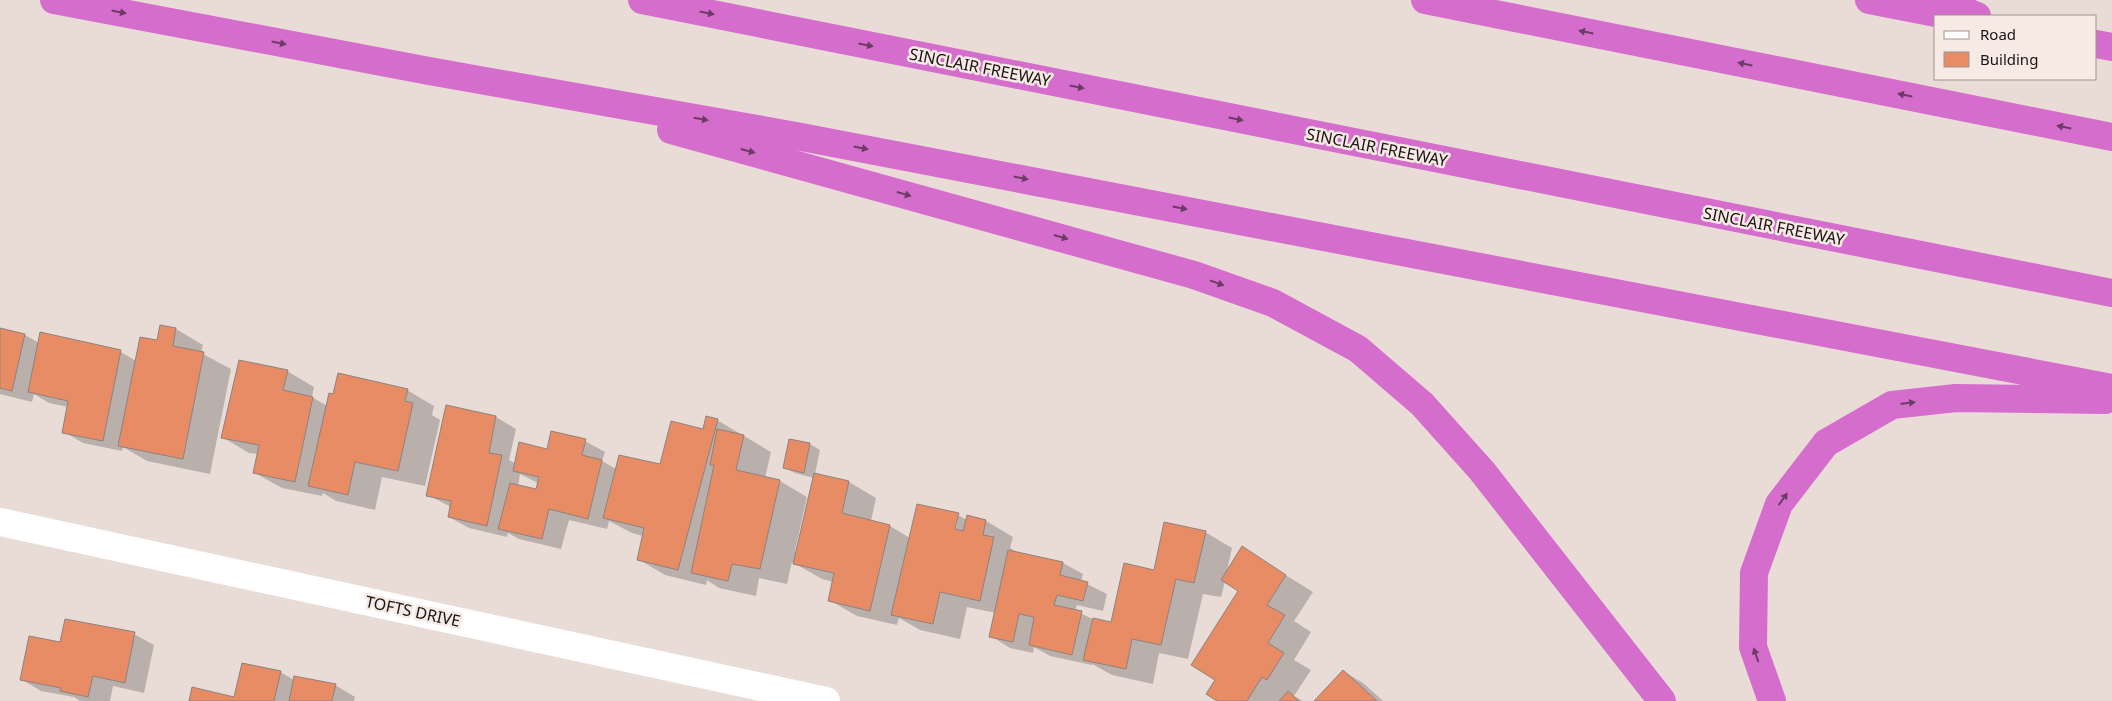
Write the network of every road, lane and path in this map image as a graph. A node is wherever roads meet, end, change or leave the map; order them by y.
1 (54, 0) edge
2 (642, 0) edge
3 (1425, 0) edge
4 (1869, 0) edge
5 (1938, 0) edge
6 (1946, 15) edge
7 (1975, 15) edge
8 (2097, 44) edge
9 (2112, 47) edge
10 (429, 71) junction
11 (2112, 137) edge
12 (2112, 293) edge
13 (2112, 388) edge
14 (2112, 400) edge
15 (0, 522) edge
16 (826, 701) edge
17 (1662, 701) edge
18 (1772, 701) edge

1 -> 10 highway
2 -> 12 highway, SINCLAIR FREEWAY
11 -> 3 highway
4 - 6 highway
5 - 7 highway
8 - 9 highway
10 -> 13 highway
10 -> 17 highway
18 -> 14 highway
15 - 16 street, TOFTS DRIVE

